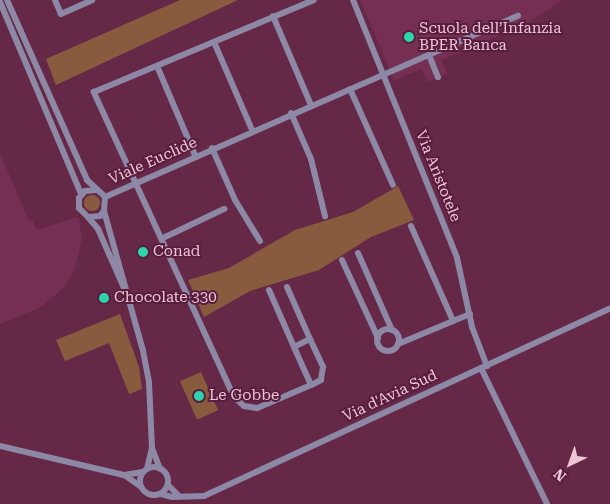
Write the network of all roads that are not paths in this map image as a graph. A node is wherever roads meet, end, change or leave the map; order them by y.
1 (7, 0) edge
2 (55, 0) edge
3 (92, 0) edge
4 (314, 0) edge
5 (353, 0) edge
6 (0, 2) edge
7 (273, 16) junction
8 (518, 16) dead end
9 (214, 42) junction
10 (429, 55) junction
11 (157, 66) junction
12 (383, 74) junction
13 (438, 77) dead end
14 (350, 89) junction
15 (311, 105) junction
16 (291, 113) junction
17 (252, 130) junction
18 (212, 148) junction
19 (196, 155) junction
20 (134, 182) junction
21 (393, 185) dead end
22 (96, 190) junction
23 (81, 194) junction
24 (105, 197) junction
25 (224, 209) dead end
26 (104, 211) junction
27 (325, 216) dead end
28 (88, 217) junction
29 (411, 226) dead end
30 (163, 238) junction
31 (260, 241) dead end
32 (358, 253) dead end
33 (342, 260) dead end
34 (287, 286) dead end
35 (269, 290) dead end
36 (128, 299) junction
37 (610, 308) edge
38 (470, 314) junction
39 (453, 321) junction
40 (392, 330) junction
41 (378, 338) junction
42 (310, 339) junction
43 (398, 344) junction
44 (294, 347) junction
45 (484, 367) junction
46 (311, 385) junction
47 (0, 446) edge
48 (152, 448) junction
49 (160, 469) junction
50 (145, 471) junction
51 (124, 475) junction
52 (168, 485) junction
53 (140, 486) junction
54 (161, 494) junction
55 (179, 496) junction
56 (547, 504) edge

1 - 22 street
2 - 3 street
4 - 7 street
5 - 12 street, Via Aristotele
6 - 23 street
7 - 9 street
7 - 15 street
8 - 10 street, Viale Euclide
9 - 11 street
9 - 17 street
10 - 12 street, Viale Euclide
10 - 13 street
11 - 19 street
11 - 20 street
12 - 14 street, Viale Euclide
12 - 38 street, Via Aristotele
14 - 15 street, Viale Euclide
14 - 21 street
15 - 16 street, Viale Euclide
16 - 17 street, Viale Euclide
16 - 27 street
17 - 18 street, Viale Euclide
18 - 19 street, Viale Euclide
18 - 31 street, Viale Euclide
19 - 20 street, Viale Euclide
20 - 24 street, Viale Euclide
20 - 30 street
22 - 23 street
22 - 24 street
23 - 28 street
24 - 26 street
25 - 30 street
26 - 28 street
26 - 36 street
28 - 36 street
29 - 39 street
30 - 46 street
32 - 40 street
33 - 41 street
34 - 42 street
35 - 44 street
36 - 48 street
37 - 45 street, Via d'Avia Sud
38 - 39 street
38 - 45 street, Via Aristotele
39 - 43 street
40 - 41 street
40 - 43 street
41 - 43 street
42 - 44 street
42 - 46 street
44 - 46 street
45 - 55 street, Via d'Avia Sud
45 - 56 street, Via Aristotele
47 - 51 street
48 - 49 street
48 - 50 street
49 - 50 street
49 - 52 street
50 - 51 street
50 - 53 street
51 - 53 street
52 - 54 street
52 - 55 street
53 - 54 street
54 - 55 street, Via d'Avia Sud

